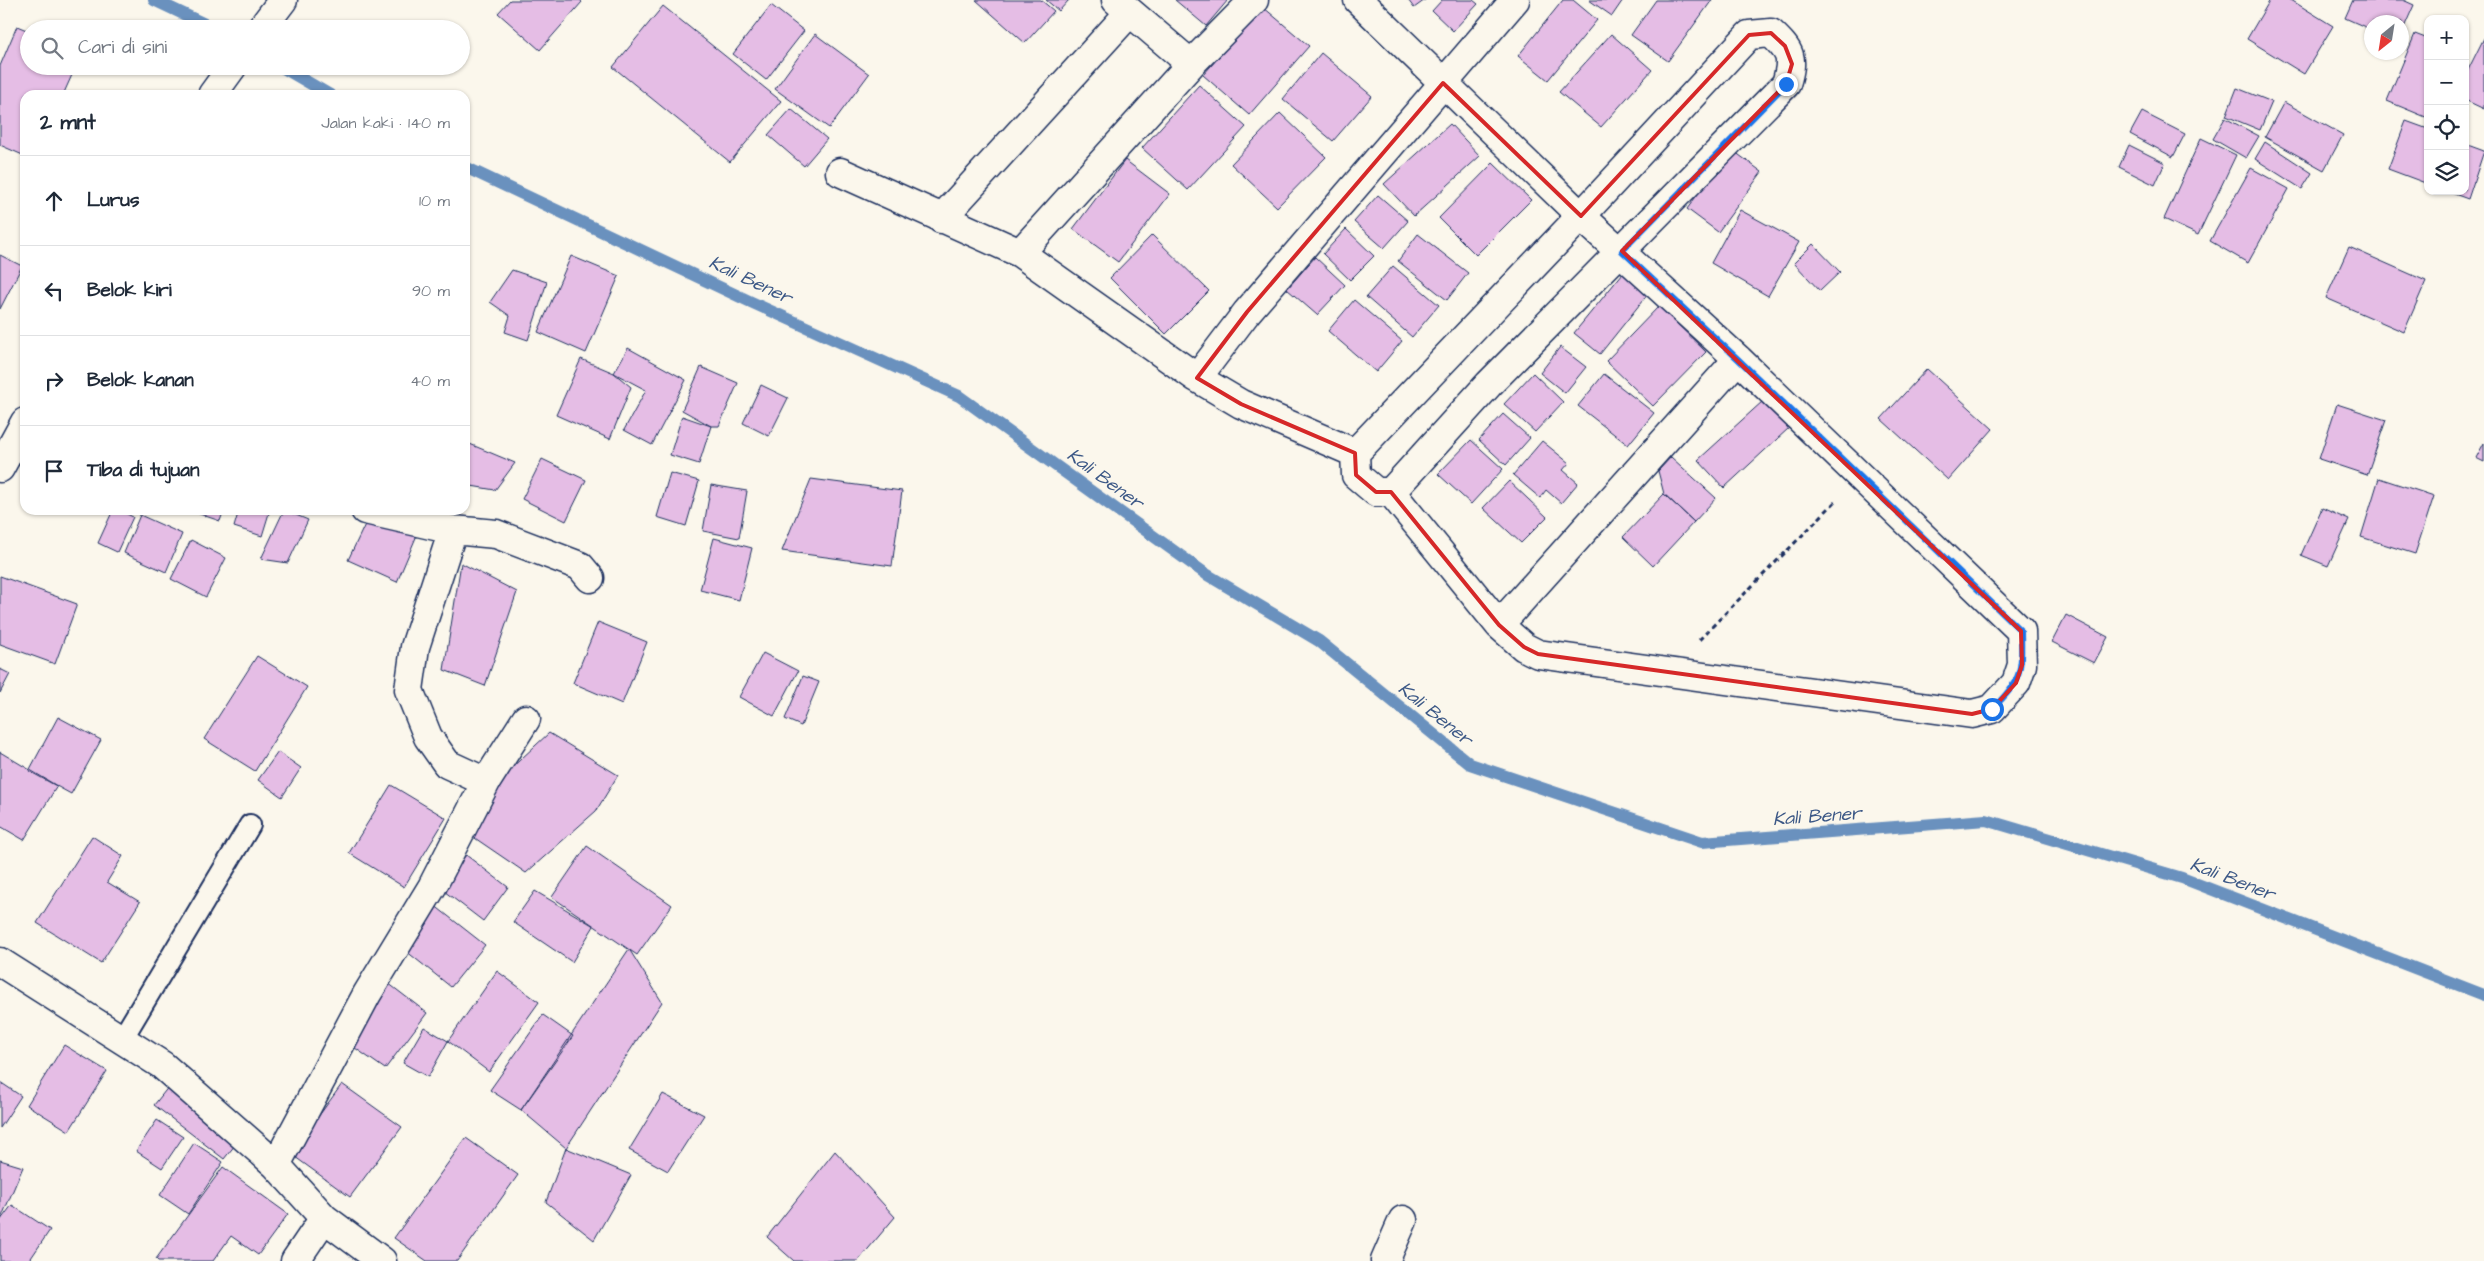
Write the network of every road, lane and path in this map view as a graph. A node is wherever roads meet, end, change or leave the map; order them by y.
1 (282, 0) edge
2 (1254, 0) edge
3 (1358, 0) edge
4 (1515, 0) edge
5 (1122, 6) edge
6 (268, 20) edge
7 (1191, 64) junction
8 (226, 75) edge
9 (1443, 83) junction
10 (216, 90) edge
11 (840, 172) dead end
12 (1582, 216) junction
13 (941, 220) junction
14 (1622, 251) junction
15 (1020, 253) junction
16 (1738, 359) junction
17 (1197, 378) junction
18 (20, 431) edge
19 (1355, 453) junction
20 (0, 468) edge
21 (1860, 477) junction
22 (1391, 492) junction
23 (387, 515) edge
24 (453, 530) junction
25 (590, 578) dead end
26 (1499, 625) junction
27 (1666, 673) junction
28 (526, 719) dead end
29 (486, 782) junction
30 (250, 825) dead end
31 (0, 962) edge
32 (122, 1039) junction
33 (276, 1164) junction
34 (324, 1218) junction
35 (1403, 1220) dead end
36 (295, 1261) edge
37 (382, 1261) edge
38 (1385, 1261) edge

1 - 6 main road
2 - 7 main road
3 - 9 main road
4 - 9 main road
5 - 7 main road
5 - 13 main road
7 - 15 main road
8 - 10 main road
9 - 12 main road
9 - 17 main road
11 - 13 main road
12 - 14 main road
12 - 14 main road
12 - 19 main road
13 - 15 main road
14 - 16 main road
14 - 22 main road
15 - 17 main road
16 - 21 main road
16 - 26 main road
17 - 19 main road
18 - 20 main road
19 - 22 main road
21 - 27 path
21 - 27 main road
22 - 26 main road
23 - 24 main road
24 - 25 main road
24 - 29 main road
26 - 27 main road
28 - 29 main road
29 - 33 main road
30 - 32 lane
31 - 32 main road
32 - 33 main road
33 - 34 main road
34 - 36 main road
34 - 37 main road
35 - 38 main road

